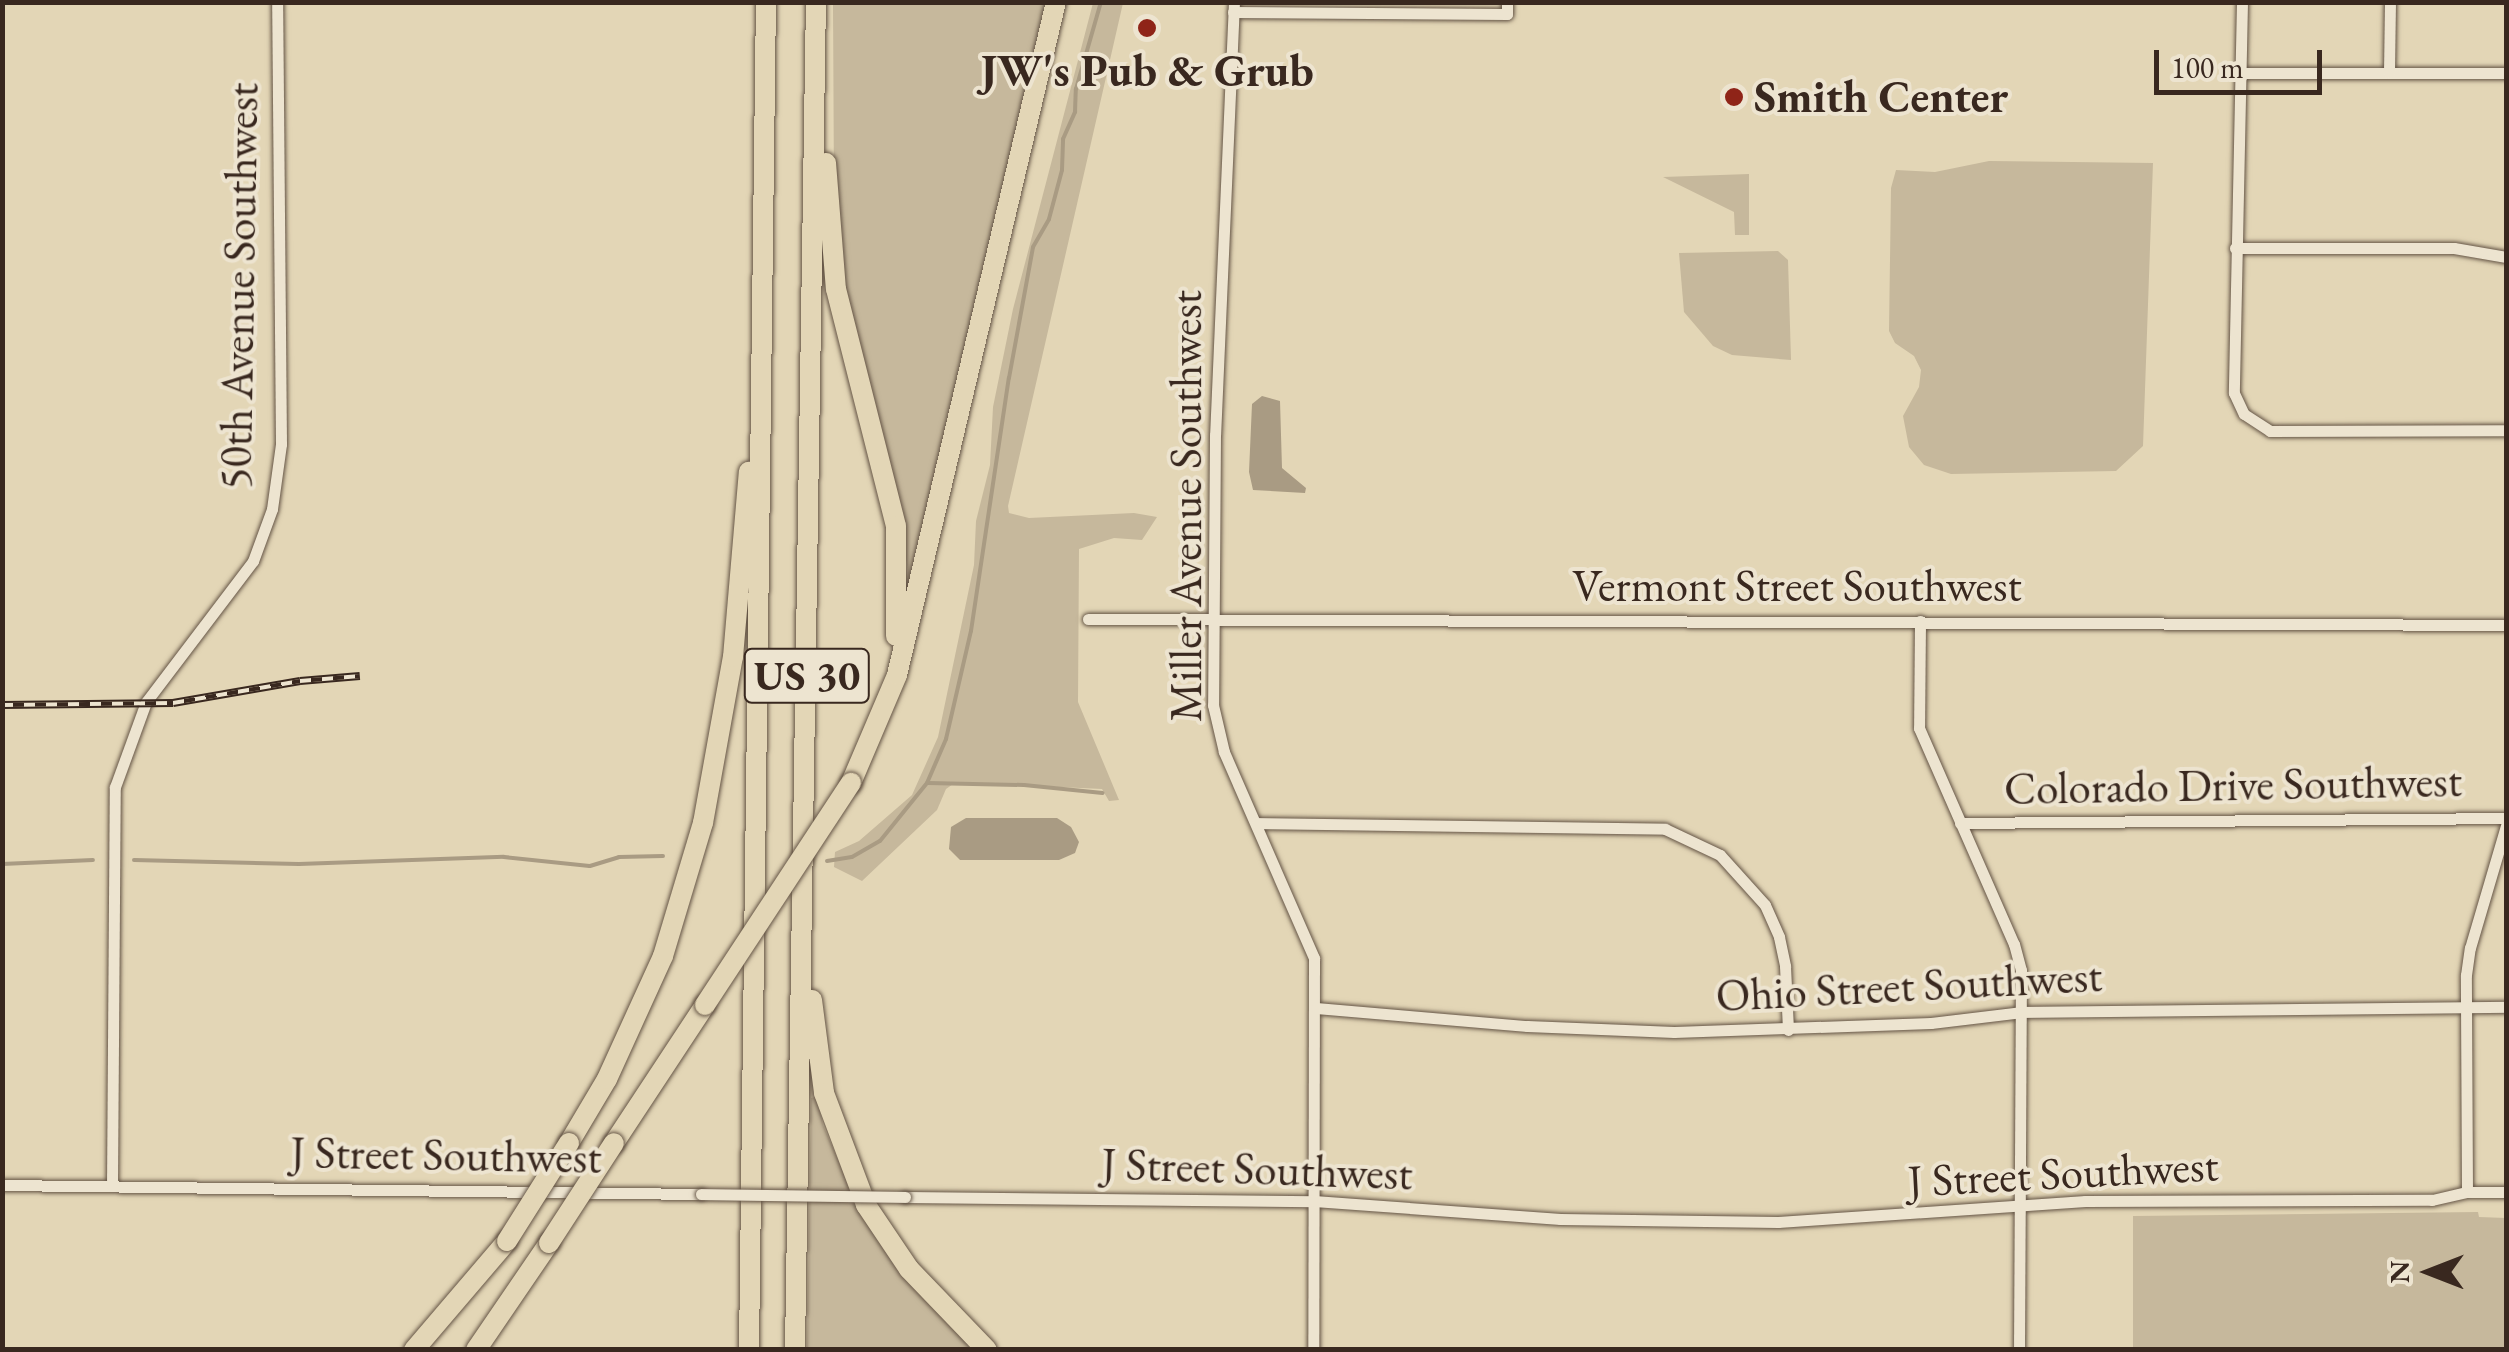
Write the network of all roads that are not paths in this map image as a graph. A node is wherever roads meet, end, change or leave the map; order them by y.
1 (277, 2) edge
2 (766, 2) edge
3 (816, 2) edge
4 (1056, 2) edge
5 (2242, 2) edge
6 (2390, 2) edge
7 (1233, 7) edge
8 (1490, 8) edge
9 (1506, 8) edge
10 (816, 38) junction
11 (2240, 73) junction
12 (2388, 73) junction
13 (2506, 73) edge
14 (2236, 248) junction
15 (2506, 257) edge
16 (762, 346) junction
17 (2506, 430) edge
18 (1088, 618) dead end
19 (1213, 619) junction
20 (1920, 621) junction
21 (2506, 624) edge
22 (887, 697) junction
23 (806, 790) junction
24 (2506, 818) edge
25 (1257, 823) junction
26 (1960, 823) junction
27 (2506, 826) edge
28 (2466, 1007) junction
29 (2506, 1007) edge
30 (1316, 1008) junction
31 (2022, 1012) junction
32 (1788, 1030) junction
33 (2, 1185) edge
34 (112, 1186) junction
35 (2467, 1192) junction
36 (2506, 1192) edge
37 (1314, 1200) junction
38 (2019, 1206) junction
39 (414, 1350) edge
40 (476, 1350) edge
41 (749, 1350) edge
42 (795, 1350) edge
43 (987, 1350) edge
44 (1313, 1350) edge
45 (2019, 1350) edge

1 - 34 street, 50th Avenue Southwest
2 - 16 highway, US 30
3 - 10 highway, US 30
4 - 22 highway
5 - 11 street
6 - 12 street
7 - 8 street
7 - 19 street, Miller Avenue Southwest
8 - 9 street
10 - 22 highway
10 - 23 highway, US 30
11 - 12 street
11 - 14 street
12 - 13 street
14 - 15 street
14 - 17 street
16 - 39 highway, bridge
16 - 41 highway, US 30
18 - 19 street, Vermont Street Southwest
19 - 20 street, Vermont Street Southwest
19 - 25 street, Miller Avenue Southwest
20 - 21 street, Vermont Street Southwest
20 - 26 street
22 - 40 highway, bridge
23 - 42 highway, US 30
23 - 43 highway
24 - 26 street, Colorado Drive Southwest
25 - 30 street, Miller Avenue Southwest
25 - 32 street
26 - 31 street
27 - 28 street
28 - 29 street, Ohio Street Southwest
28 - 31 street, Ohio Street Southwest
28 - 35 street
30 - 32 street, Ohio Street Southwest
30 - 37 street, Miller Avenue Southwest
31 - 32 street, Ohio Street Southwest
31 - 38 street
33 - 34 street, J Street Southwest
34 - 37 street, J Street Southwest, bridge
35 - 36 street, J Street Southwest
35 - 38 street, J Street Southwest
37 - 38 street, J Street Southwest
37 - 44 street, Miller Avenue Southwest
38 - 45 street

